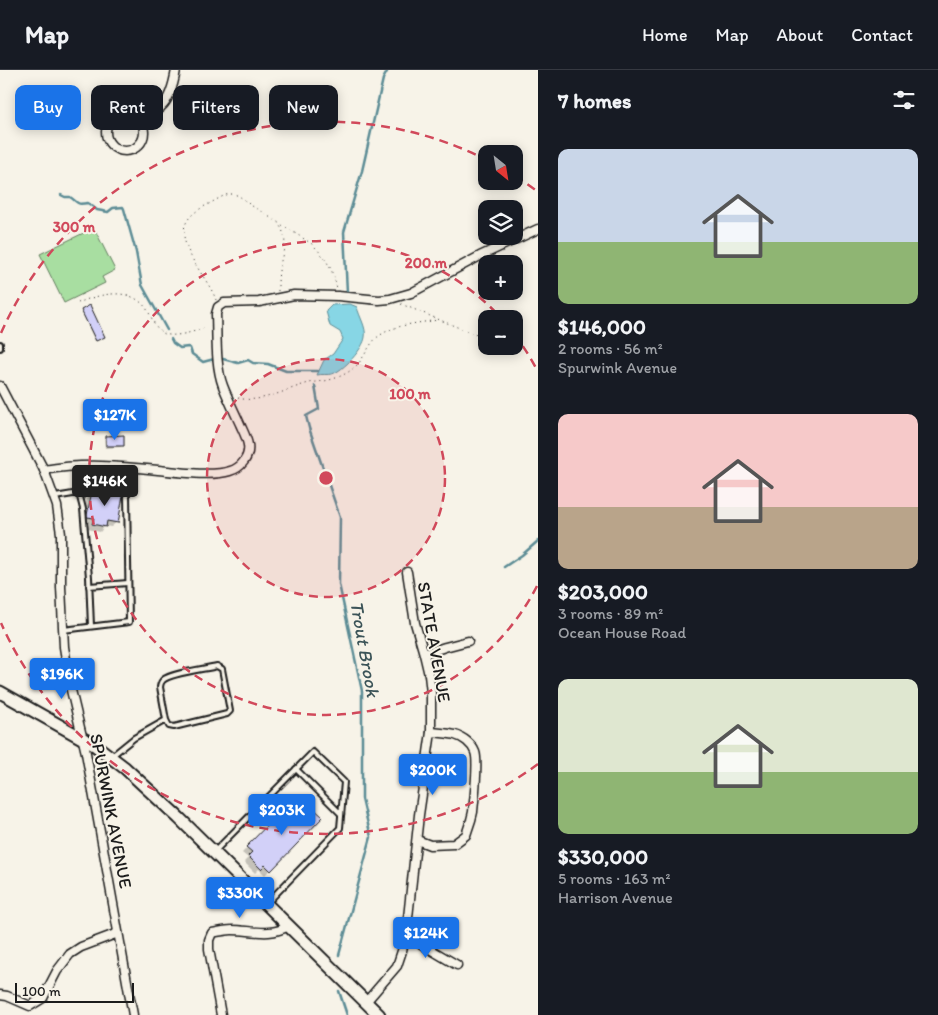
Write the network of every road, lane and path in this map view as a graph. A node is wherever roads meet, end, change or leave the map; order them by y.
1 (176, 70) edge
2 (163, 104) edge
3 (142, 122) joint
4 (278, 222) junction
5 (538, 229) edge
6 (338, 296) junction
7 (278, 298) junction
8 (390, 299) junction
9 (78, 303) dead end
10 (218, 307) junction
11 (438, 320) junction
12 (217, 322) junction
13 (478, 336) dead end
14 (0, 344) edge
15 (0, 348) edge
16 (0, 386) edge
17 (227, 396) junction
18 (44, 470) junction
19 (79, 493) junction
20 (54, 498) junction
21 (407, 572) dead end
22 (128, 583) junction
23 (89, 586) junction
24 (91, 626) junction
25 (63, 630) junction
26 (468, 641) dead end
27 (424, 654) junction
28 (0, 692) edge
29 (166, 720) junction
30 (431, 732) junction
31 (82, 738) junction
32 (111, 757) junction
33 (296, 769) junction
34 (341, 814) junction
35 (417, 840) junction
36 (214, 852) junction
37 (267, 904) junction
38 (288, 926) junction
39 (118, 932) junction
40 (406, 935) junction
41 (456, 965) dead end
42 (0, 995) edge
43 (366, 1002) junction
44 (133, 1015) edge
45 (221, 1015) edge
46 (379, 1015) edge

1 - 2 street
3 - 3 street
4 - 6 path
4 - 7 path
4 - 10 path
5 - 8 street
6 - 7 street
6 - 8 street
7 - 10 street
8 - 11 path
9 - 12 path
10 - 12 street
11 - 13 path
11 - 17 path
12 - 17 street
14 - 15 lane
16 - 18 street, SPURWINK AVENUE
17 - 18 street
18 - 20 street, SPURWINK AVENUE
19 - 20 lane
19 - 22 lane
19 - 23 lane
20 - 25 street, SPURWINK AVENUE
21 - 27 street, STATE AVENUE
22 - 23 lane
22 - 24 lane
23 - 24 lane
24 - 25 lane
25 - 31 street, SPURWINK AVENUE
26 - 27 street
27 - 30 street, STATE AVENUE
28 - 31 main road
29 - 29 lane
29 - 32 lane
30 - 35 street, STATE AVENUE
30 - 35 street
31 - 32 main road
31 - 39 street, SPURWINK AVENUE
32 - 36 main road
33 - 34 lane
33 - 34 lane
33 - 36 lane
34 - 37 lane
35 - 40 street, STATE AVENUE
36 - 37 main road
37 - 38 main road
38 - 43 main road
38 - 45 street
39 - 42 street
39 - 44 street, SPURWINK AVENUE
40 - 41 street
40 - 43 street, STATE AVENUE
43 - 46 main road

